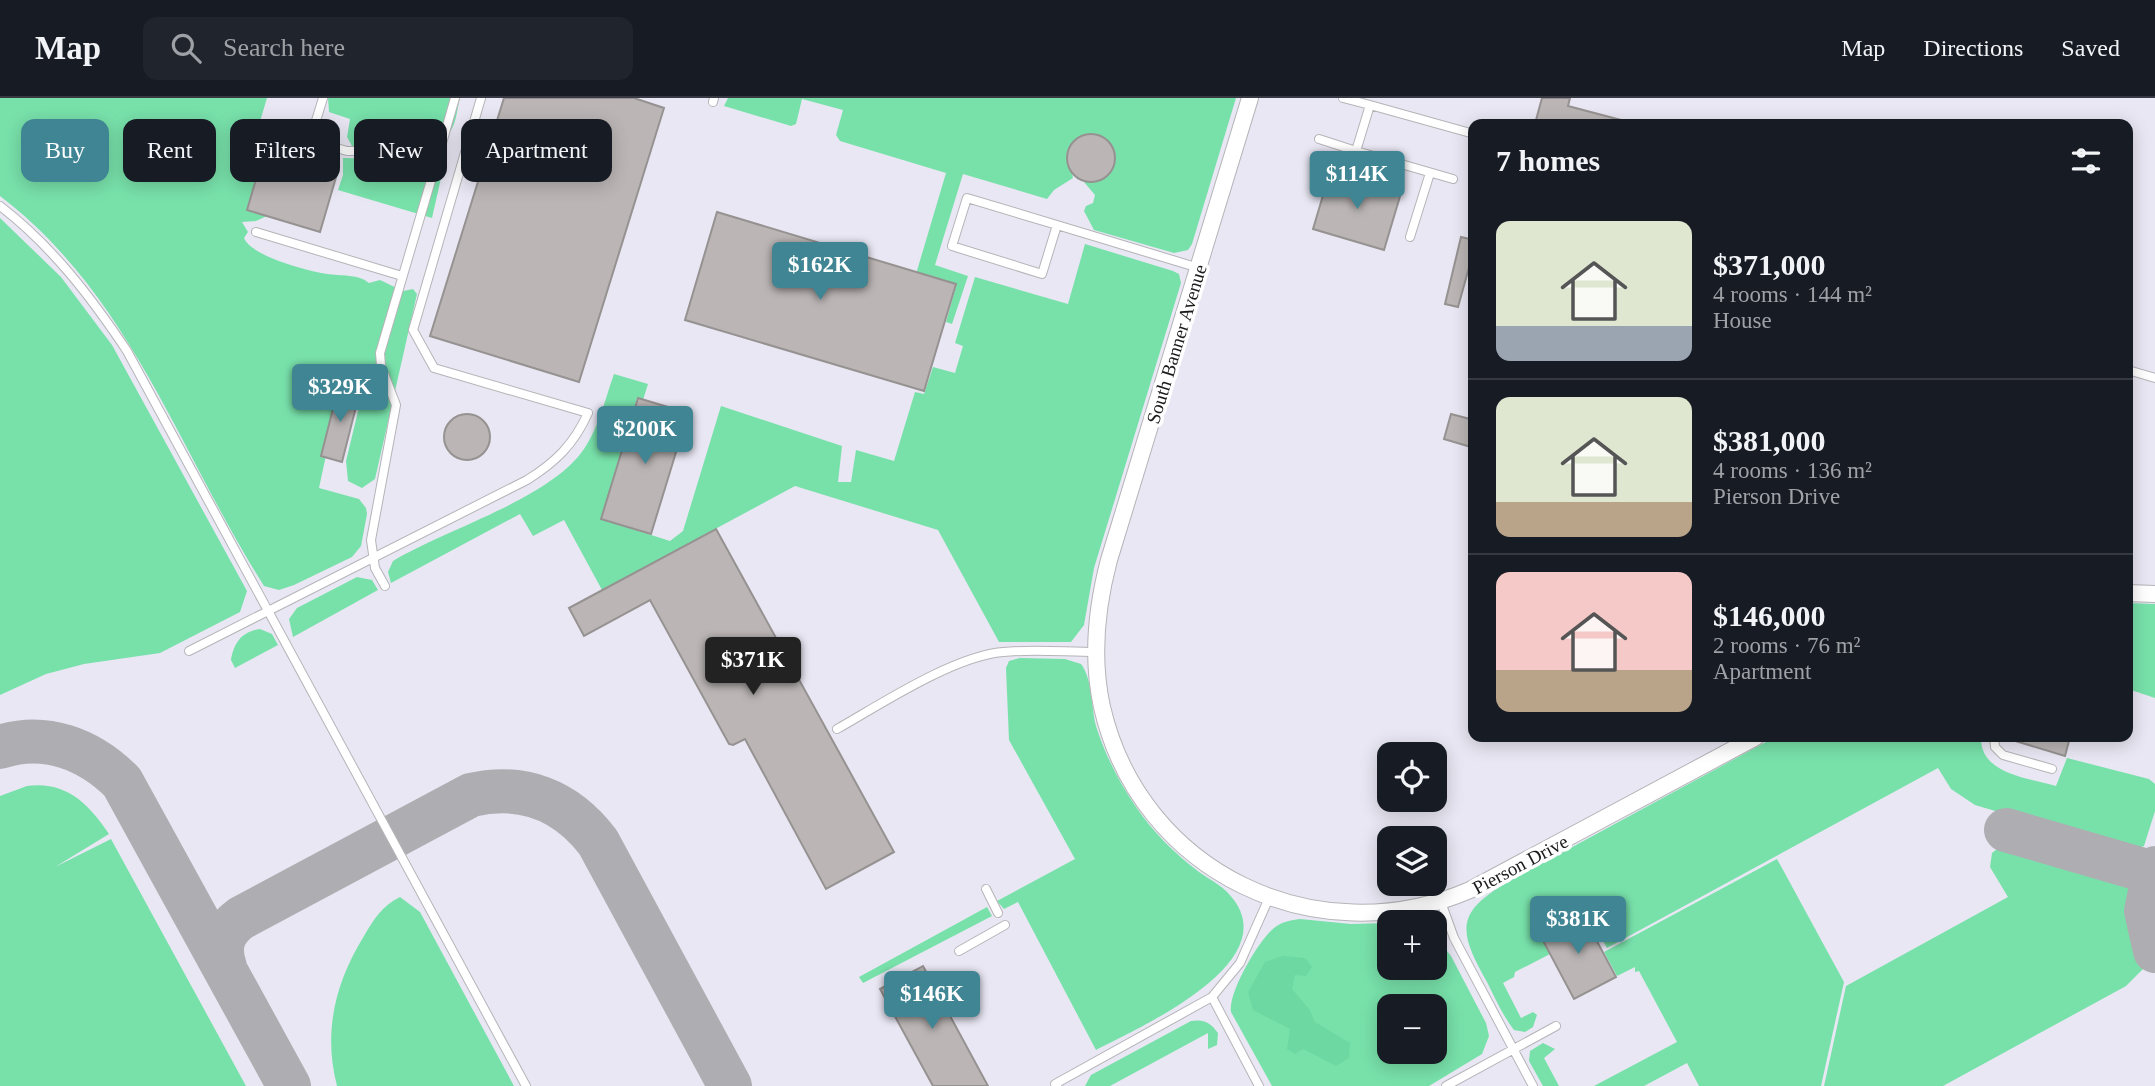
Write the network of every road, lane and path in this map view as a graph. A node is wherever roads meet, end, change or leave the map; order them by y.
1 (323, 98) edge
2 (455, 98) edge
3 (481, 98) edge
4 (1250, 98) edge
5 (1342, 98) edge
6 (1370, 105) junction
7 (316, 119) edge
8 (447, 126) edge
9 (1468, 132) edge
10 (1319, 139) dead end
11 (1356, 151) junction
12 (1430, 173) junction
13 (1453, 180) dead end
14 (430, 182) edge
15 (0, 206) edge
16 (1057, 225) junction
17 (256, 232) dead end
18 (1410, 237) dead end
19 (1200, 268) junction
20 (402, 276) junction
21 (2133, 371) edge
22 (2155, 378) edge
23 (373, 557) junction
24 (385, 586) dead end
25 (1101, 590) joint
26 (2133, 593) edge
27 (2155, 594) edge
28 (269, 611) junction
29 (189, 651) dead end
30 (1096, 652) junction
31 (837, 729) dead end
32 (1747, 742) edge
33 (1994, 742) edge
34 (2052, 769) dead end
35 (986, 889) dead end
36 (1269, 898) junction
37 (1441, 902) junction
38 (999, 913) dead end
39 (1005, 925) dead end
40 (959, 951) dead end
41 (1212, 998) junction
42 (1556, 1026) dead end
43 (1514, 1049) junction
44 (526, 1086) edge
45 (1057, 1086) edge
46 (1259, 1086) edge
47 (1446, 1086) edge
48 (1533, 1086) edge

1 - 7 lane
2 - 8 lane
3 - 23 lane
4 - 19 street, South Banner Avenue
5 - 6 lane
6 - 9 lane
6 - 11 lane
10 - 11 lane
11 - 12 lane
12 - 13 lane
12 - 18 lane
14 - 20 lane
15 - 28 lane
16 - 16 lane
16 - 19 lane
17 - 20 lane
19 - 25 street, South Banner Avenue
20 - 23 lane
21 - 22 lane
23 - 24 lane
23 - 28 lane
25 - 30 street, Pierson Drive
26 - 27 street
28 - 29 lane
28 - 44 lane
30 - 31 lane
30 - 36 street, Pierson Drive
32 - 37 street, Pierson Drive
33 - 34 lane
35 - 38 lane
36 - 37 street, Pierson Drive
36 - 41 lane
37 - 43 lane
39 - 40 lane
41 - 45 lane
41 - 46 lane
42 - 43 lane
43 - 47 lane
43 - 48 lane

